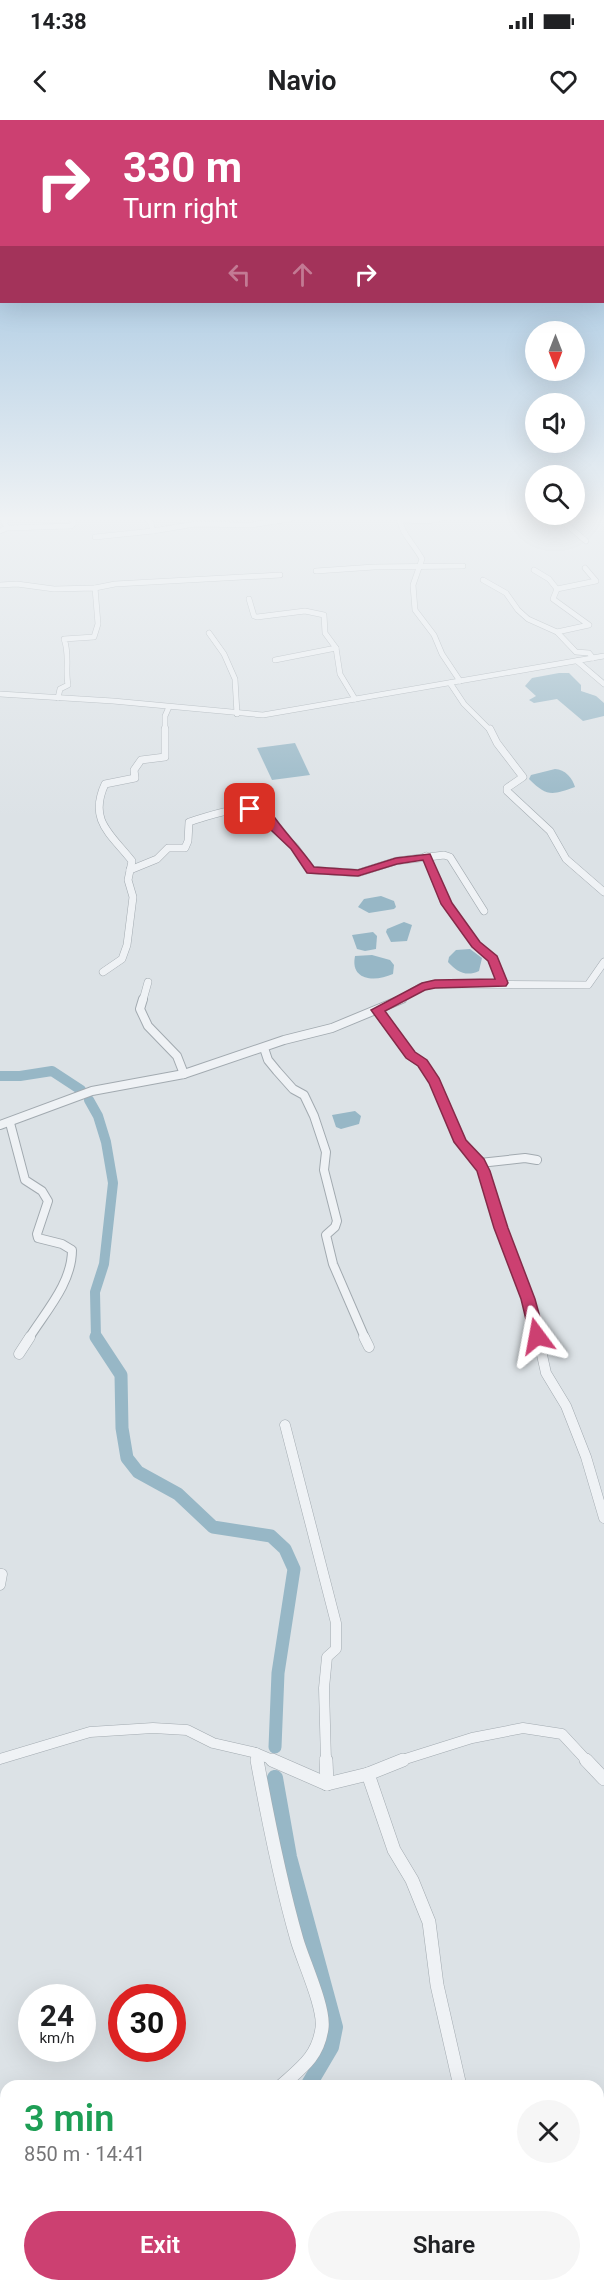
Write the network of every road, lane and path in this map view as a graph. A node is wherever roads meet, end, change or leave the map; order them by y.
1 (97, 616) edge
2 (323, 616) edge
3 (420, 616) edge
4 (525, 616) edge
5 (577, 616) edge
6 (557, 632) junction
7 (209, 633) dead end
8 (336, 648) junction
9 (604, 656) edge
10 (593, 658) junction
11 (275, 660) dead end
12 (577, 661) junction
13 (460, 681) junction
14 (450, 683) junction
15 (604, 684) edge
16 (0, 694) edge
17 (58, 698) junction
18 (354, 699) junction
19 (169, 707) junction
20 (237, 714) junction
21 (426, 856) junction
22 (130, 870) junction
23 (604, 892) edge
24 (484, 911) dead end
25 (604, 962) edge
26 (103, 972) dead end
27 (148, 982) dead end
28 (502, 983) junction
29 (377, 1010) junction
30 (264, 1048) junction
31 (184, 1074) junction
32 (10, 1123) junction
33 (0, 1125) edge
34 (537, 1160) dead end
35 (480, 1163) junction
36 (369, 1347) dead end
37 (19, 1354) dead end
38 (285, 1425) dead end
39 (604, 1518) edge
40 (0, 1574) edge
41 (0, 1585) edge
42 (256, 1754) junction
43 (0, 1759) edge
44 (368, 1774) junction
45 (604, 1779) edge
46 (327, 1784) junction
47 (288, 2080) edge
48 (459, 2080) edge

1 - 17 street
2 - 8 street
3 - 13 street
4 - 6 street
5 - 6 street
6 - 10 street
7 - 20 street
8 - 11 street
8 - 18 street
9 - 10 street
10 - 12 street
12 - 13 street
12 - 15 street
13 - 14 street
14 - 18 street
14 - 23 street
16 - 17 street
17 - 19 street
18 - 20 street
19 - 20 street
19 - 22 street
21 - 22 street
21 - 24 street
21 - 28 street
22 - 26 street
25 - 28 street
27 - 31 street
28 - 29 street
29 - 30 street
29 - 35 street
30 - 31 street
30 - 36 street
31 - 32 street
32 - 33 street
32 - 37 street
34 - 35 street
35 - 39 street
38 - 46 street
40 - 41 street
42 - 43 street
42 - 46 street
42 - 47 street
44 - 45 street
44 - 46 street
44 - 48 street

